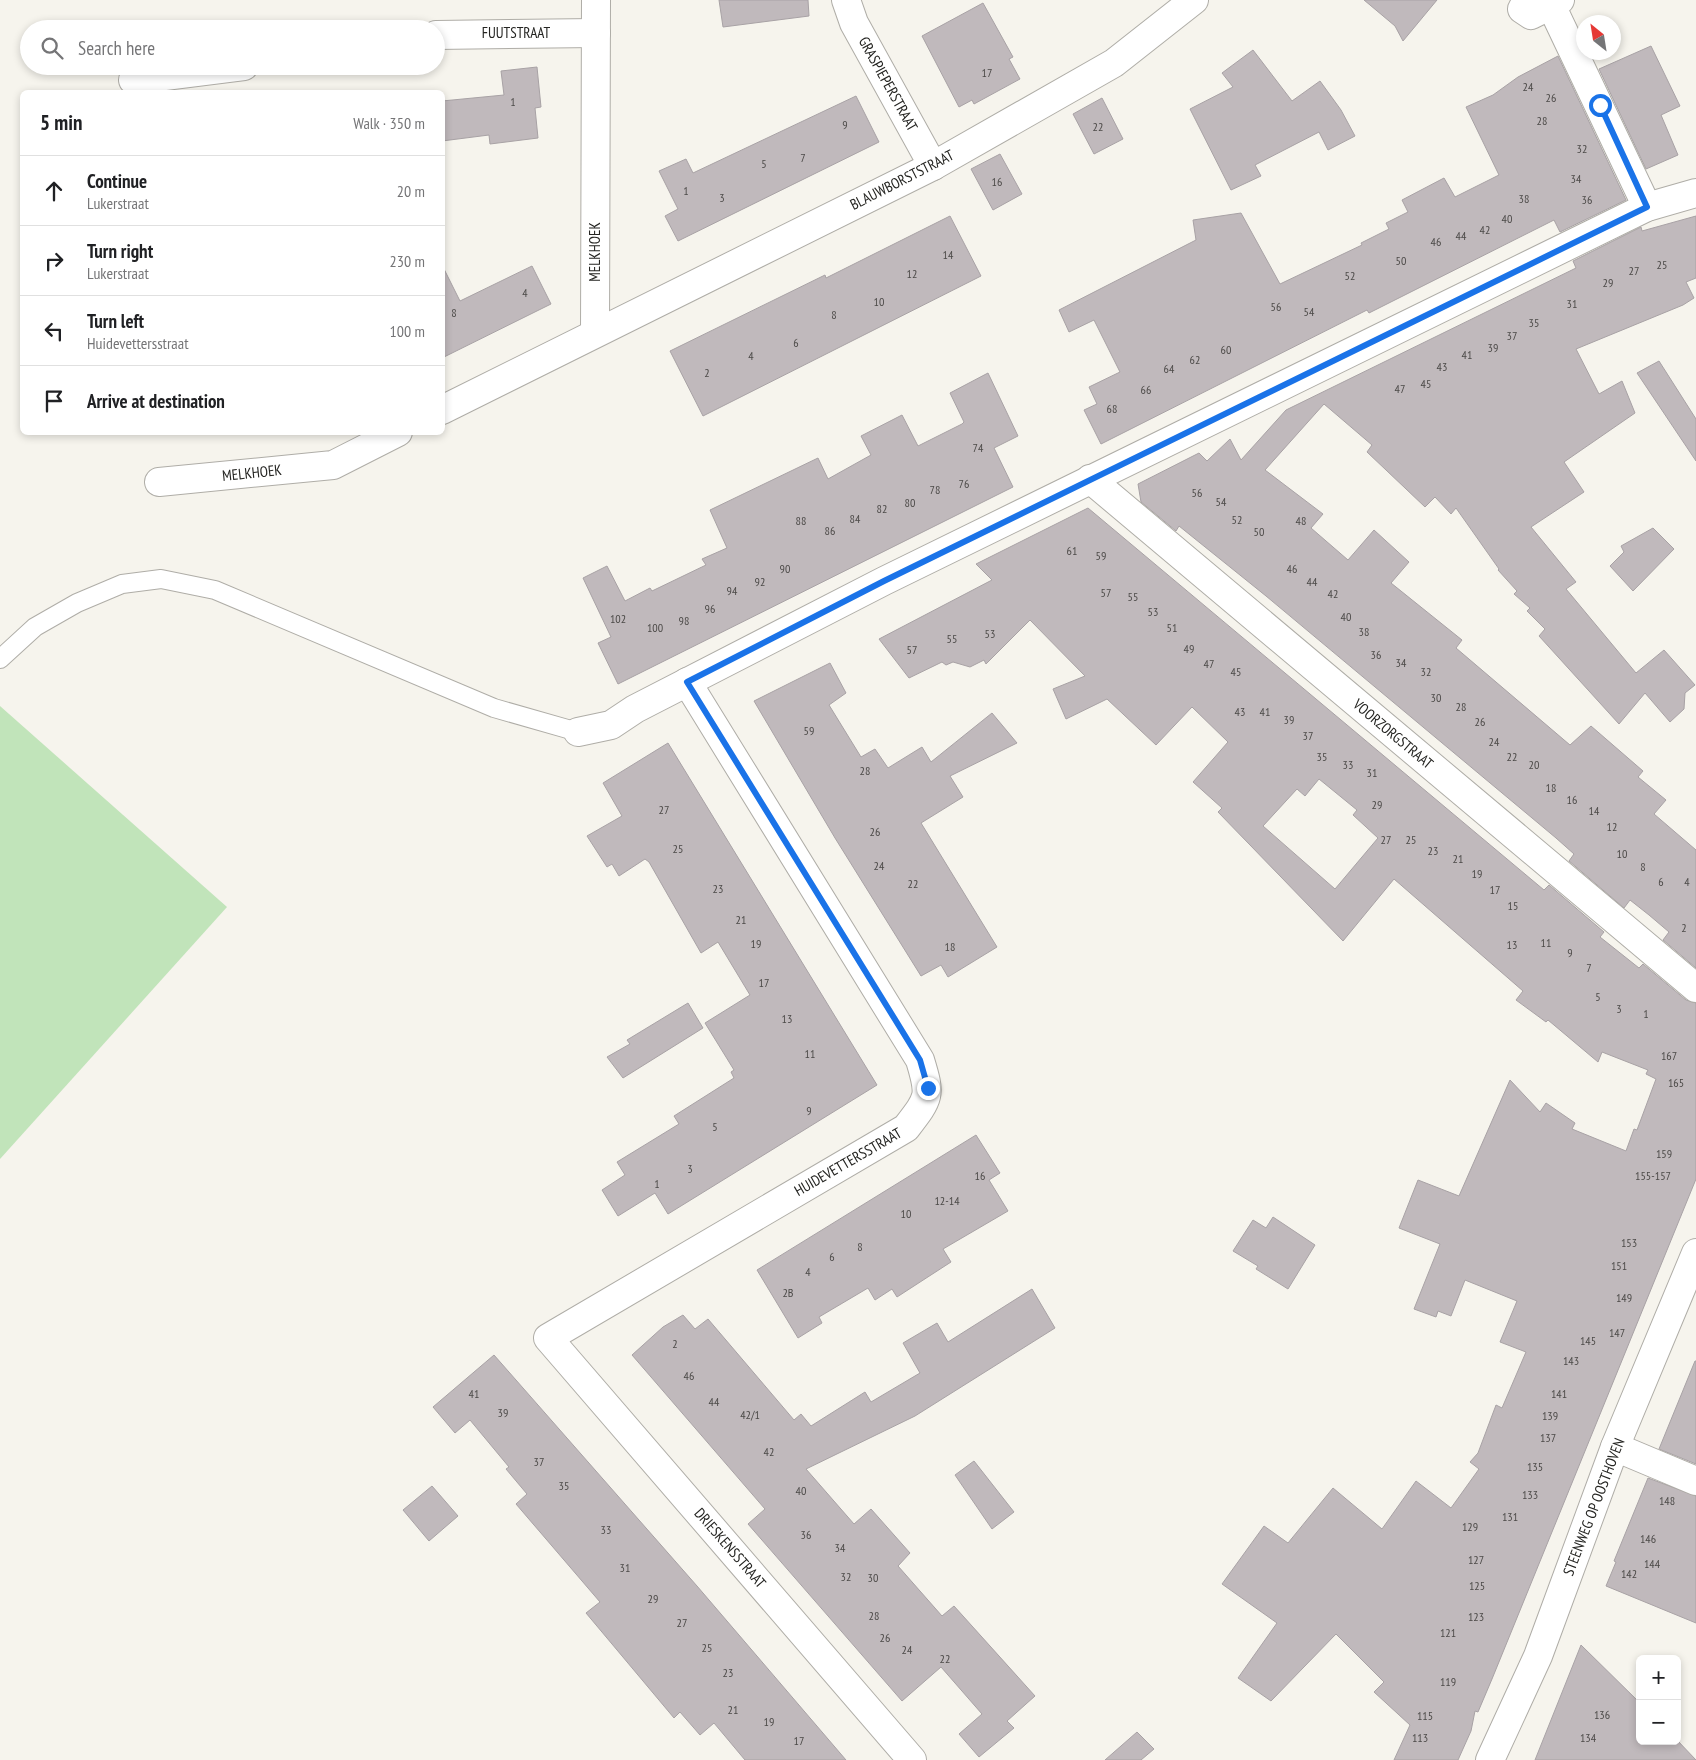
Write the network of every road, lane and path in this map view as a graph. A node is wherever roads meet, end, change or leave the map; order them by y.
1 (596, 0) edge
2 (846, 0) edge
3 (1194, 0) edge
4 (1556, 2) edge
5 (1522, 8) dead end
6 (596, 33) junction
7 (445, 35) edge
8 (173, 75) edge
9 (133, 80) dead end
10 (933, 166) junction
11 (1696, 194) edge
12 (1647, 207) junction
13 (595, 333) junction
14 (445, 408) edge
15 (392, 435) edge
16 (1090, 479) junction
17 (159, 482) dead end
18 (0, 659) edge
19 (687, 682) junction
20 (578, 732) joint
21 (1696, 988) edge
22 (1696, 1253) edge
23 (548, 1338) joint
24 (1615, 1447) junction
25 (1696, 1481) edge
26 (912, 1760) edge
27 (1490, 1760) edge

1 - 6 street, MELKHOEK
2 - 10 street, GRASPIEPERSTRAAT
3 - 10 street, BLAUWBORSTSTRAAT
4 - 5 street
4 - 12 street
6 - 7 street, FUUTSTRAAT
6 - 13 street, MELKHOEK
8 - 9 street
10 - 13 street, BLAUWBORSTSTRAAT
11 - 12 street
12 - 16 street
13 - 14 street
15 - 17 street, MELKHOEK
16 - 19 street
16 - 21 street, VOORZORGSTRAAT
18 - 20 lane
19 - 20 street
19 - 23 street, HUIDEVETTERSSTRAAT
22 - 24 street, STEENWEG OP OOSTHOVEN
23 - 26 street, DRIESKENSSTRAAT
24 - 25 street
24 - 27 street, STEENWEG OP OOSTHOVEN

